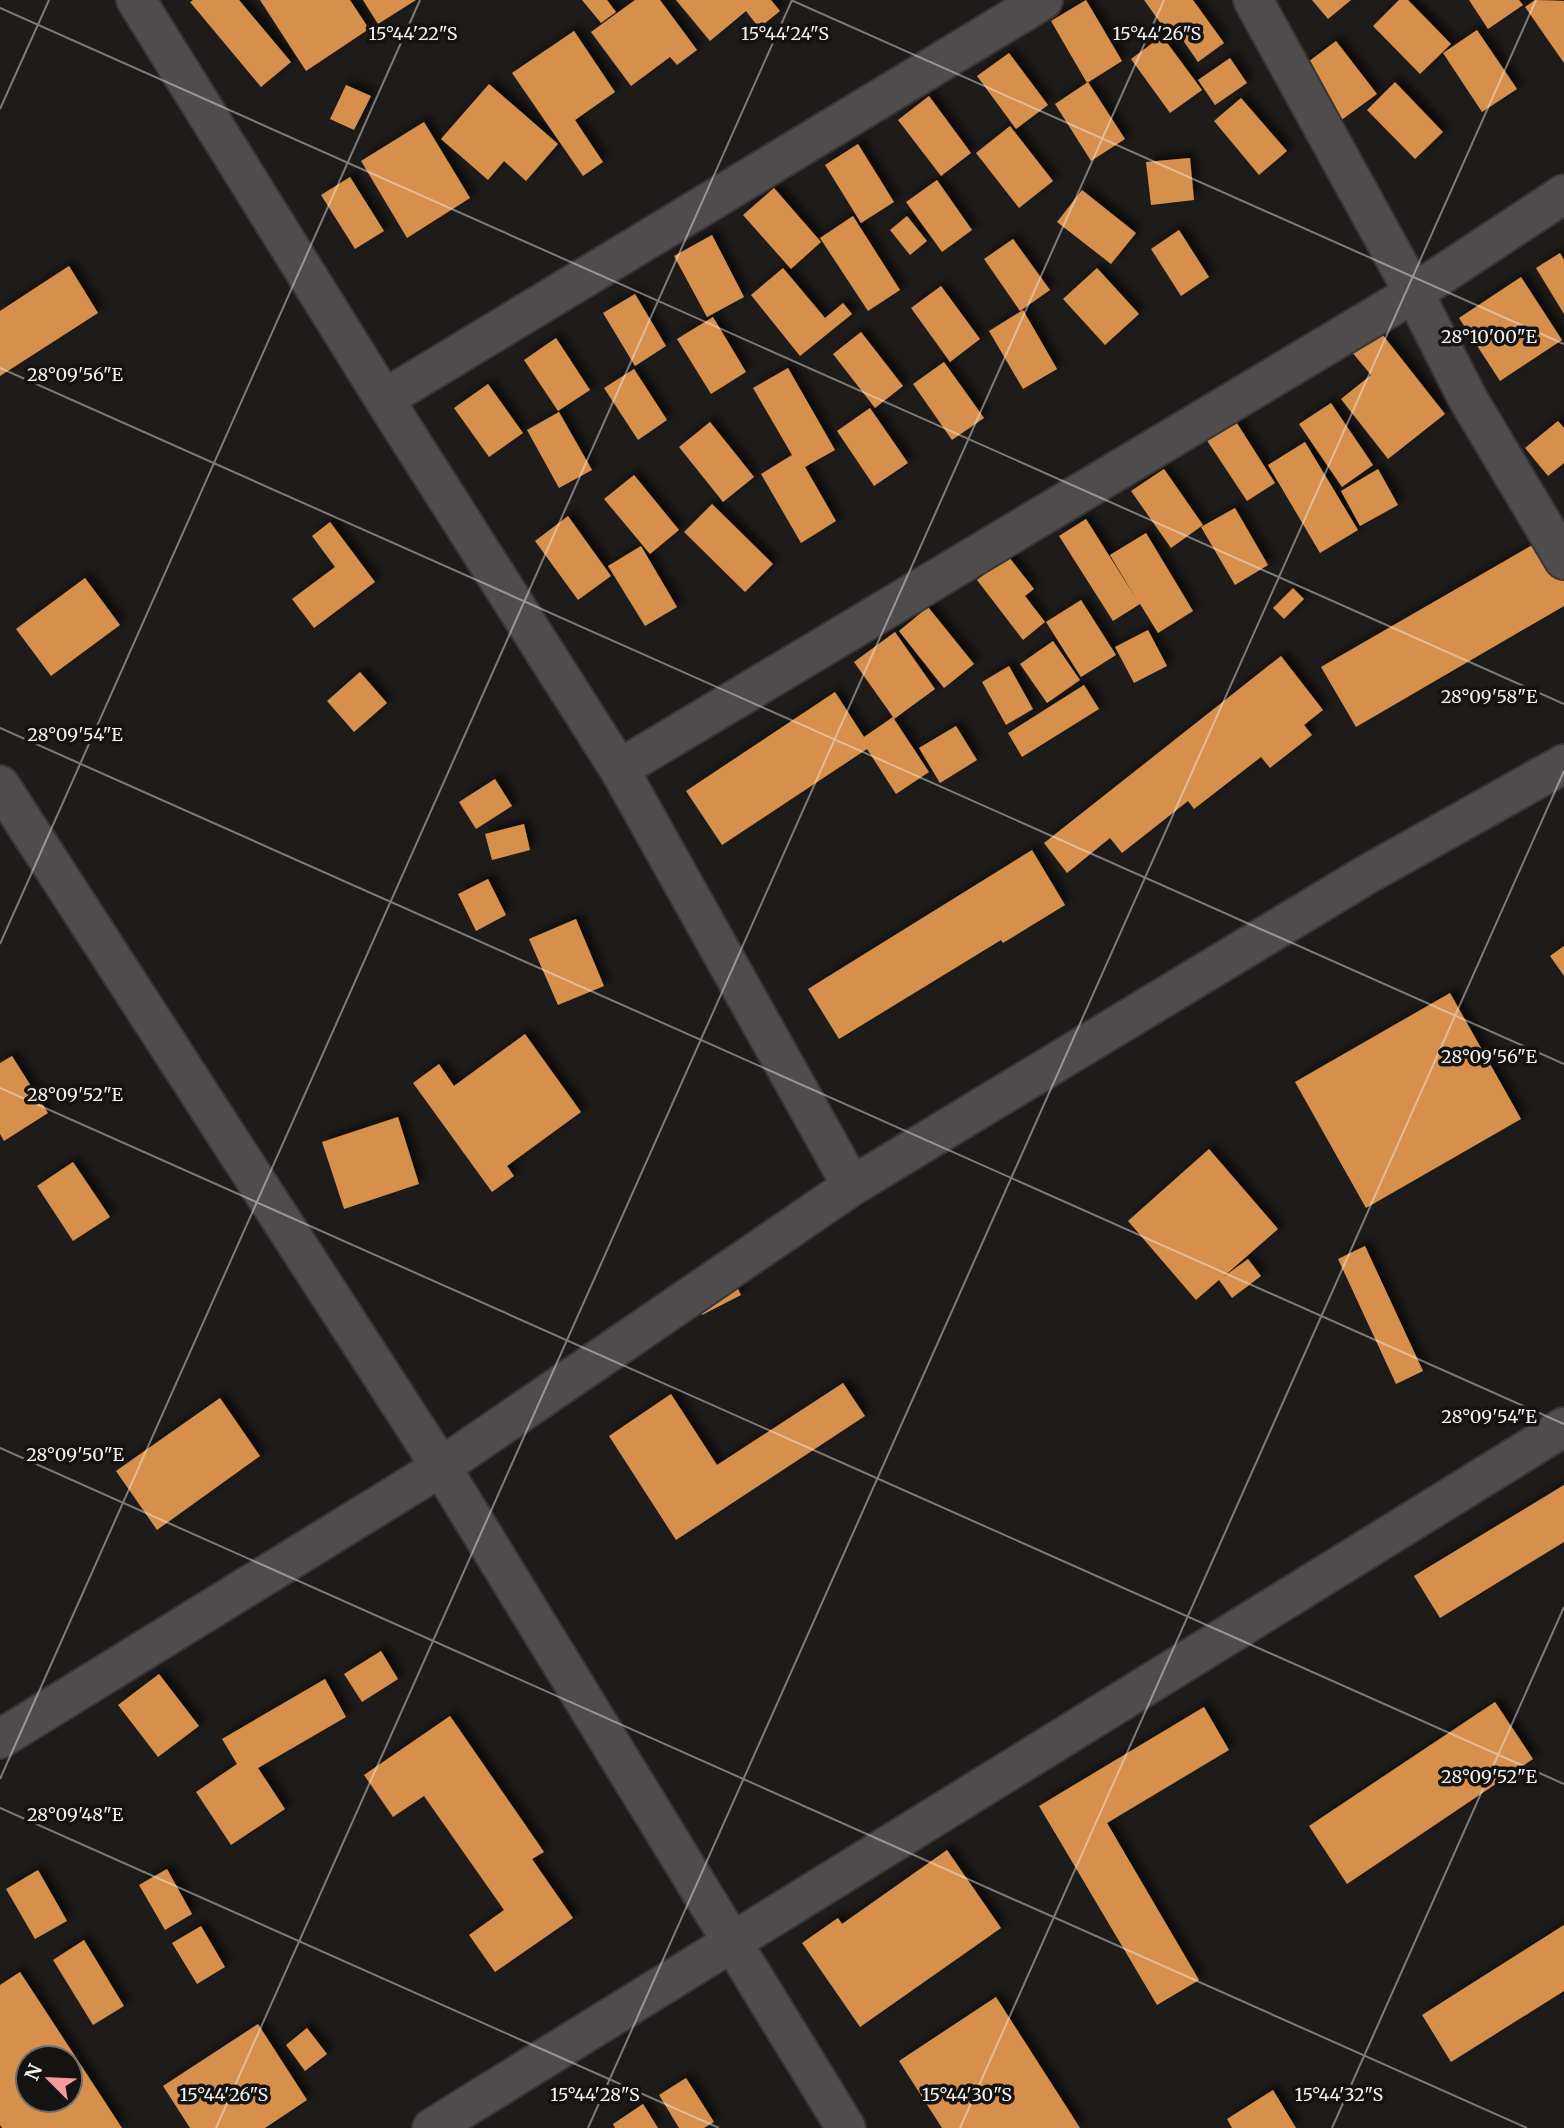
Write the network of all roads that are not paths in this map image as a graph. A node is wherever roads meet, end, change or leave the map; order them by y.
1 (1043, 0) edge
2 (1253, 0) edge
3 (145, 3) edge
4 (1564, 194) edge
5 (1414, 293) junction
6 (384, 399) junction
7 (1564, 560) edge
8 (1564, 764) edge
9 (619, 769) junction
10 (0, 785) edge
11 (852, 1186) junction
12 (1564, 1427) edge
13 (441, 1467) junction
14 (0, 1739) edge
15 (732, 1944) junction
16 (432, 2128) edge
17 (846, 2128) edge

1 - 6 street
2 - 5 street
3 - 6 street
4 - 5 street
5 - 7 street
5 - 9 street
6 - 9 street
8 - 11 street
9 - 11 street
10 - 13 street
11 - 13 street
12 - 15 street
13 - 14 street
13 - 15 street
15 - 16 street
15 - 17 street

